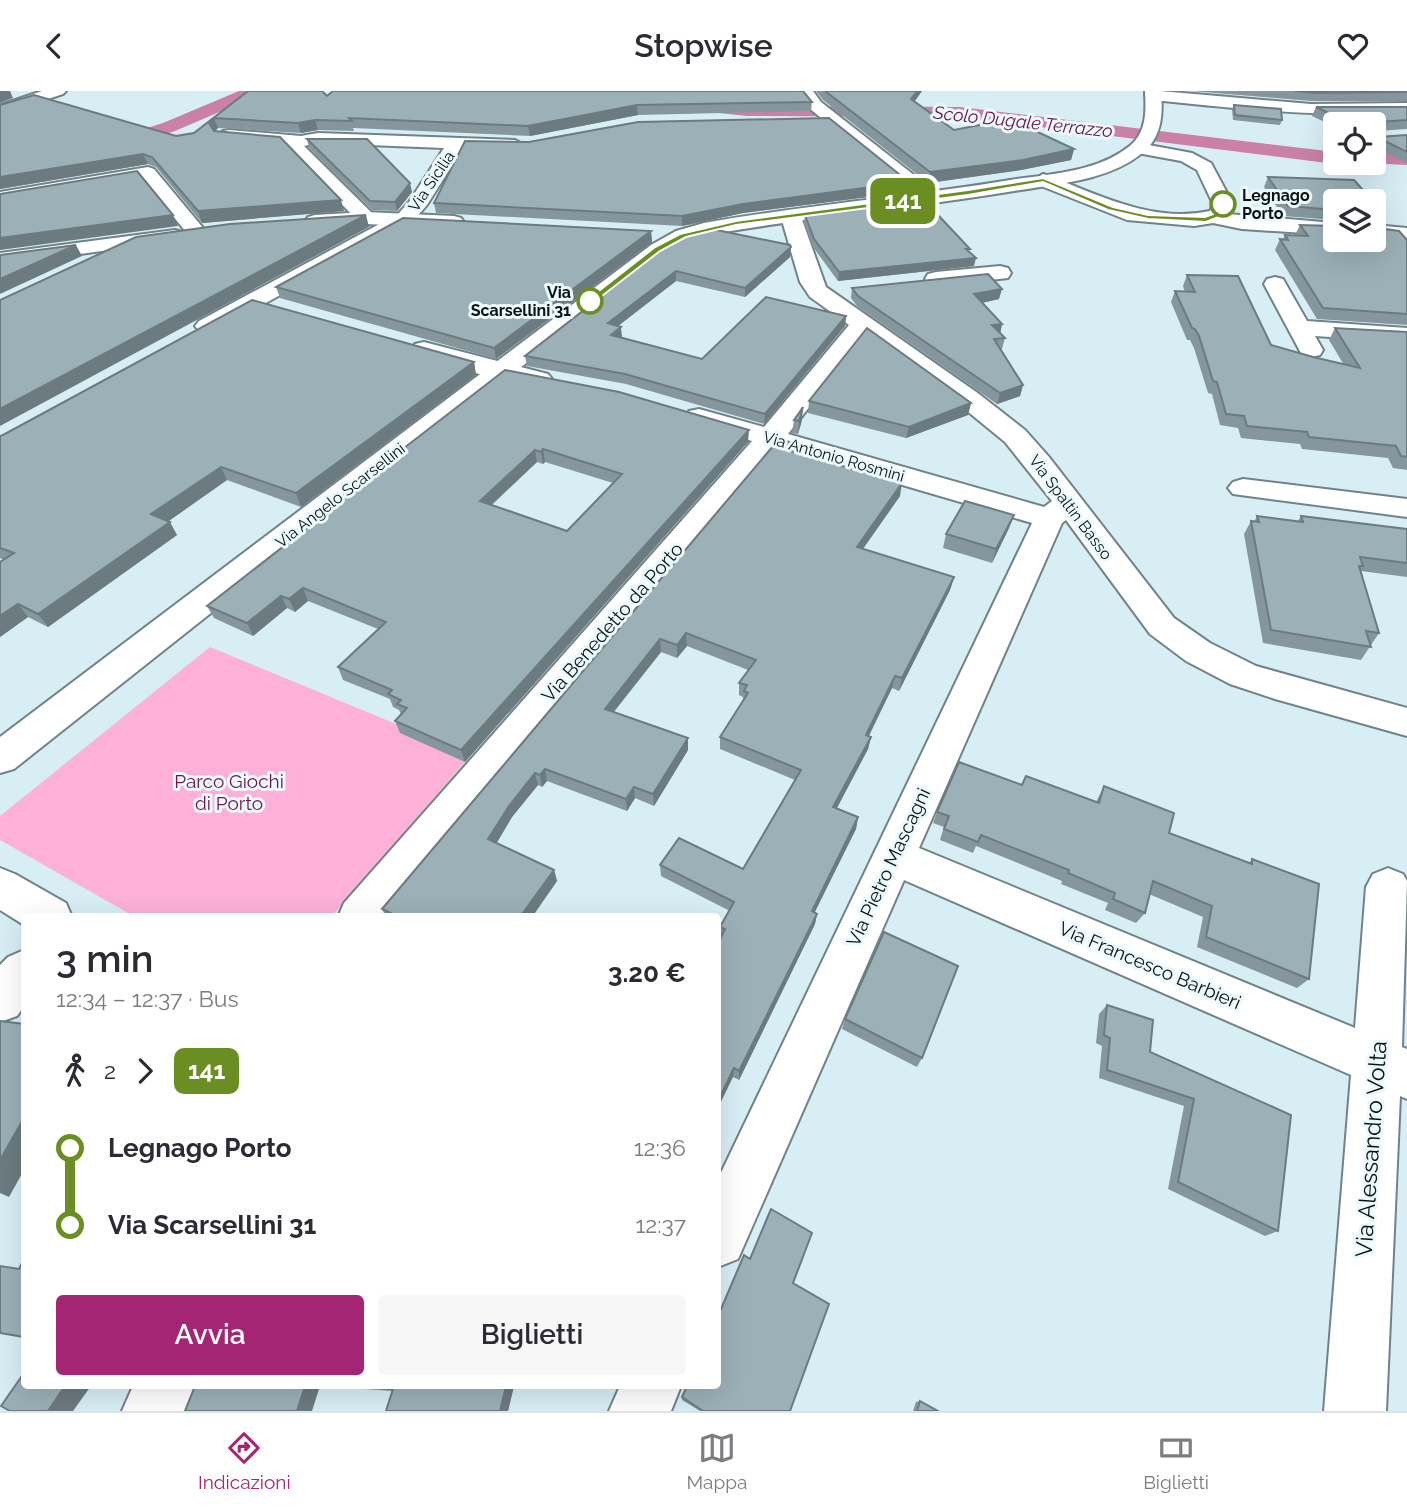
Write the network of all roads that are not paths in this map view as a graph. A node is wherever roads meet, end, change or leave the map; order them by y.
1 (58, 91) edge
2 (806, 91) edge
3 (1153, 93) edge
4 (1407, 107) edge
5 (0, 110) edge
6 (1313, 110) junction
7 (1316, 130) dead end
8 (224, 135) edge
9 (1146, 138) junction
10 (301, 141) junction
11 (416, 142) junction
12 (459, 143) junction
13 (530, 144) edge
14 (446, 158) junction
15 (1043, 180) junction
16 (0, 198) edge
17 (931, 198) junction
18 (790, 217) junction
19 (1213, 217) junction
20 (366, 218) junction
21 (405, 218) junction
22 (296, 223) edge
23 (478, 224) edge
24 (1323, 228) edge
25 (222, 229) edge
26 (694, 232) junction
27 (197, 233) junction
28 (1386, 233) edge
29 (645, 234) edge
30 (1407, 234) edge
31 (135, 241) junction
32 (777, 244) junction
33 (0, 259) edge
34 (80, 268) edge
35 (1000, 273) dead end
36 (909, 282) edge
37 (1275, 284) dead end
38 (254, 301) junction
39 (280, 308) edge
40 (861, 325) junction
41 (1300, 328) junction
42 (1407, 335) edge
43 (181, 341) edge
44 (396, 341) edge
45 (1316, 361) edge
46 (500, 371) junction
47 (562, 383) edge
48 (677, 411) edge
49 (770, 438) junction
50 (1243, 488) dead end
51 (1407, 508) edge
52 (1058, 511) junction
53 (1407, 722) edge
54 (0, 758) edge
55 (892, 856) junction
56 (0, 887) edge
57 (1388, 887) dead end
58 (43, 913) edge
59 (363, 913) edge
60 (21, 976) edge
61 (0, 1000) edge
62 (1392, 1068) edge
63 (721, 1232) edge
64 (164, 1389) edge
65 (650, 1389) edge
66 (153, 1411) edge
67 (640, 1411) edge
68 (1355, 1411) edge

1 - 5 street
2 - 17 street
3 - 6 street
3 - 9 street
4 - 6 street
6 - 7 street
8 - 10 street
9 - 15 street
9 - 19 street
10 - 11 street
10 - 20 street
11 - 12 street
11 - 14 street
12 - 13 street, Via Sicilia
12 - 14 street, Via Sicilia
14 - 21 street, Via Sicilia
15 - 17 street
15 - 19 street
16 - 27 street
17 - 18 street
18 - 26 street
18 - 32 street, Via Spaltin Basso
19 - 24 street
20 - 21 street
20 - 22 street
21 - 23 street
21 - 38 street
25 - 27 street
26 - 29 street
26 - 32 street
26 - 46 street, Via Angelo Scarsellini
27 - 31 street
28 - 30 street
31 - 33 street
31 - 34 street
32 - 40 street, Via Spaltin Basso
35 - 36 street
37 - 41 street
38 - 39 street
38 - 43 street
40 - 49 street, Via Benedetto da Porto
40 - 52 street, Via Spaltin Basso
41 - 42 street
41 - 45 street
44 - 46 street
46 - 47 street
46 - 54 street, Via Angelo Scarsellini
48 - 49 street, Via Antonio Rosmini
49 - 52 street, Via Antonio Rosmini
49 - 59 street, Via Benedetto da Porto
50 - 51 street
52 - 53 street, Via Spaltin Basso
52 - 55 street, Via Pietro Mascagni
55 - 62 street, Via Francesco Barbieri
55 - 63 street, Via Pietro Mascagni
56 - 58 street
57 - 62 street, Via Alessandro Volta
60 - 61 street
62 - 68 street, Via Alessandro Volta
64 - 66 street
65 - 67 street

